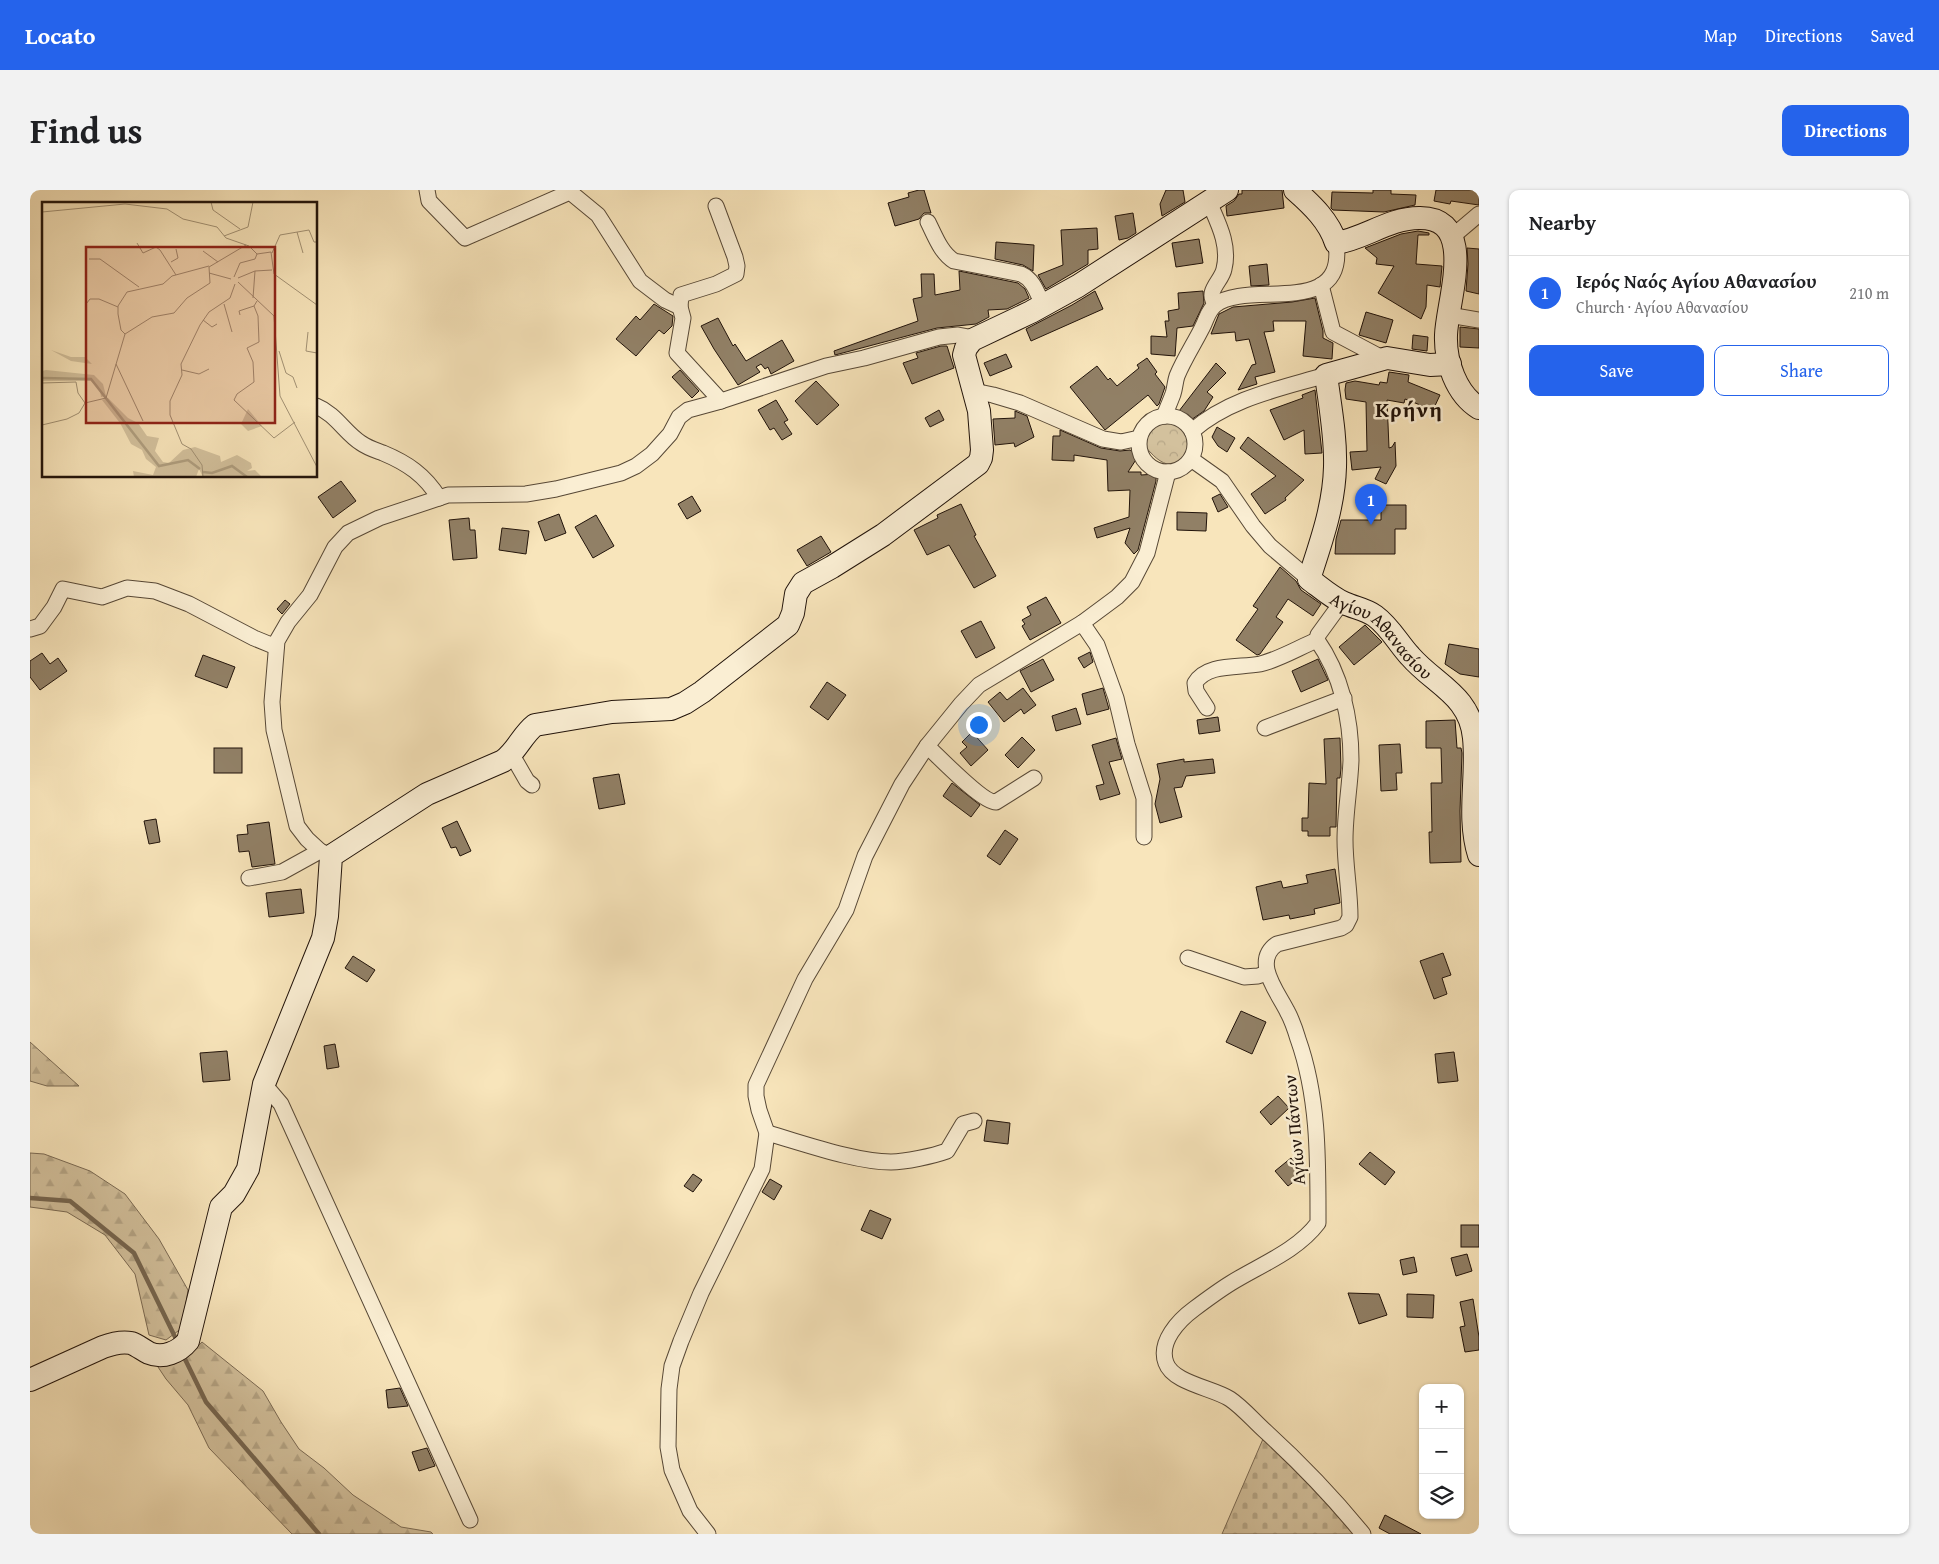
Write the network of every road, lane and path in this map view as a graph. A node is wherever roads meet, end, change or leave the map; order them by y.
1 (426, 190) edge
2 (1295, 190) edge
3 (1218, 196) edge
4 (716, 206) dead end
5 (1478, 219) edge
6 (928, 222) dead end
7 (1453, 236) junction
8 (1336, 243) junction
9 (1322, 285) junction
10 (1216, 304) junction
11 (1043, 305) junction
12 (680, 307) junction
13 (1449, 315) junction
14 (1479, 320) edge
15 (974, 338) junction
16 (1382, 358) junction
17 (1450, 364) junction
18 (1326, 375) junction
19 (974, 391) junction
20 (720, 401) junction
21 (318, 407) edge
22 (1479, 408) edge
23 (1164, 416) junction
24 (1192, 430) junction
25 (1139, 438) junction
26 (1192, 459) junction
27 (1168, 472) junction
28 (439, 498) junction
29 (1309, 579) junction
30 (1342, 602) junction
31 (1082, 623) junction
32 (30, 629) edge
33 (1317, 640) junction
34 (276, 647) junction
35 (1344, 698) junction
36 (1207, 708) dead end
37 (1265, 728) dead end
38 (927, 746) junction
39 (512, 755) junction
40 (1034, 778) dead end
41 (532, 785) dead end
42 (1144, 837) dead end
43 (325, 854) junction
44 (1479, 856) edge
45 (248, 878) dead end
46 (1188, 958) dead end
47 (1267, 973) junction
48 (264, 1084) junction
49 (974, 1121) dead end
50 (768, 1133) junction
51 (30, 1380) edge
52 (470, 1520) dead end
53 (708, 1534) edge
54 (1363, 1534) edge

1 - 12 street
2 - 8 street
3 - 10 street
3 - 11 street
4 - 12 street
5 - 7 street
6 - 11 street
7 - 8 street
7 - 13 street
8 - 9 street
9 - 10 street
9 - 16 street
10 - 23 street
11 - 15 street
12 - 20 street
13 - 14 street
13 - 17 street
15 - 19 street
15 - 20 street
16 - 17 street
16 - 18 street
17 - 22 street
18 - 24 street
18 - 29 street
19 - 25 street
19 - 39 street
20 - 28 street
21 - 28 street
23 - 24 street
23 - 25 street
24 - 26 street
25 - 27 street
26 - 27 street
26 - 29 street, Αγίου Αθανασίου
27 - 31 street
28 - 34 street
29 - 30 street, Αγίου Αθανασίου
30 - 33 street
30 - 44 street, Αγίου Αθανασίου
31 - 38 street
31 - 42 street
32 - 34 street
33 - 35 street
33 - 36 street
34 - 43 street
35 - 37 street
35 - 47 street
38 - 40 street
38 - 50 street
39 - 41 street
39 - 43 street
43 - 45 street
43 - 48 street
46 - 47 street
47 - 54 street, Αγίων Πάντων
48 - 51 street
48 - 52 street
49 - 50 street
50 - 53 street

